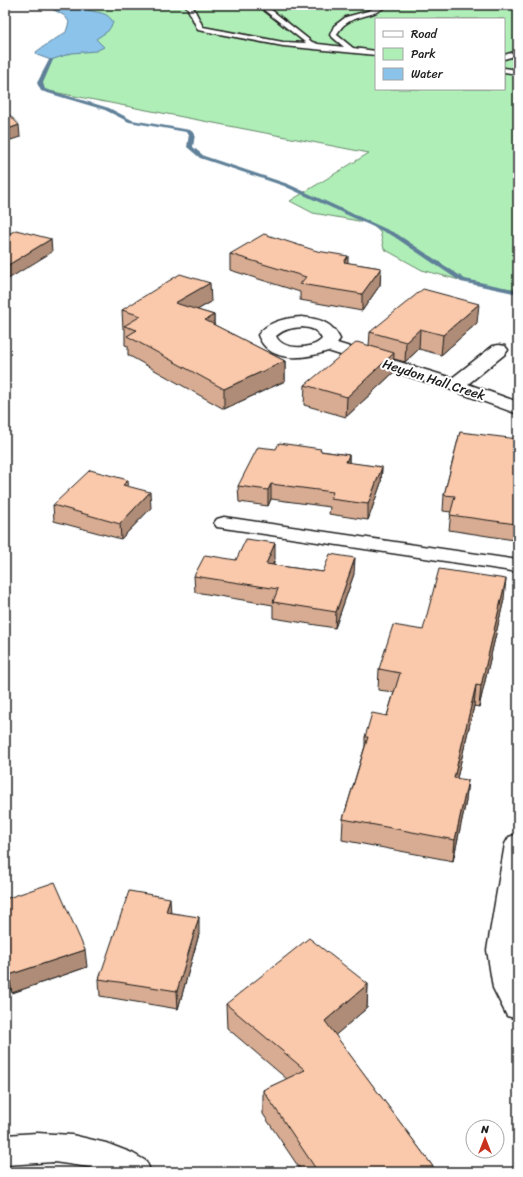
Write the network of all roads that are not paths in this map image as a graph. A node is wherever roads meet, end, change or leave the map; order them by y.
1 (189, 5) edge
2 (265, 5) edge
3 (384, 5) edge
4 (316, 46) junction
5 (356, 50) junction
6 (375, 53) edge
7 (518, 53) edge
8 (505, 57) edge
9 (505, 70) edge
10 (518, 72) edge
11 (327, 345) dead end
12 (499, 350) dead end
13 (455, 385) junction
14 (518, 408) edge
15 (224, 523) dead end
16 (518, 566) edge
17 (518, 844) edge
18 (518, 1007) edge
19 (5, 1150) edge
20 (134, 1172) edge

1 - 4 lane
2 - 4 lane
3 - 5 lane
4 - 5 lane
5 - 6 lane
7 - 8 lane
9 - 10 lane
11 - 13 street, Heydon Hall Creek
12 - 13 street
13 - 14 street, Heydon Hall Creek
15 - 16 street
17 - 18 street
19 - 20 street

